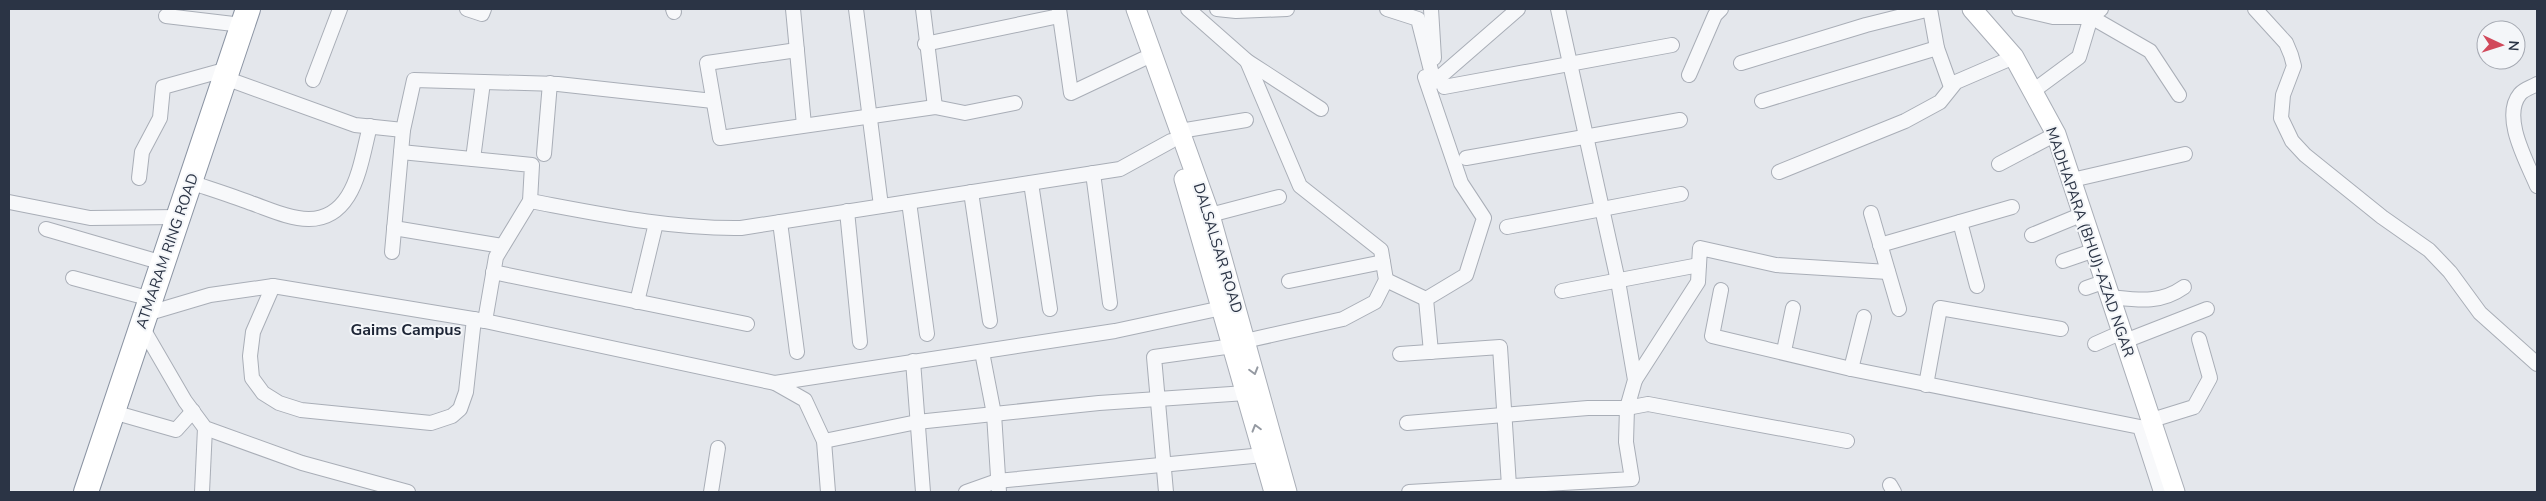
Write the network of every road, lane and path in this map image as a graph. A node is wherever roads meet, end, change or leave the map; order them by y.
1 (340, 9) edge
2 (467, 9) edge
3 (484, 9) edge
4 (793, 9) edge
5 (856, 9) edge
6 (922, 9) edge
7 (1123, 9) edge
8 (1136, 9) edge
9 (1188, 9) edge
10 (1217, 9) edge
11 (1287, 9) edge
12 (1387, 9) edge
13 (1431, 9) edge
14 (1518, 9) edge
15 (1558, 9) edge
16 (1703, 9) edge
17 (1722, 9) edge
18 (1972, 9) edge
19 (2019, 9) edge
20 (2255, 9) edge
21 (1059, 12) edge
22 (2096, 13) edge
23 (1416, 14) edge
24 (1882, 15) edge
25 (166, 16) dead end
26 (245, 17) edge
27 (1710, 25) junction
28 (925, 44) junction
29 (1672, 45) dead end
30 (1937, 48) junction
31 (797, 50) junction
32 (2014, 58) junction
33 (1143, 59) junction
34 (1247, 61) junction
35 (1741, 63) dead end
36 (1571, 65) junction
37 (226, 73) junction
38 (1689, 75) dead end
39 (314, 80) dead end
40 (483, 82) junction
41 (550, 83) junction
42 (1439, 84) junction
43 (2537, 84) edge
44 (1950, 87) junction
45 (2033, 91) junction
46 (2179, 95) dead end
47 (713, 101) junction
48 (1762, 101) dead end
49 (1015, 103) dead end
50 (934, 107) junction
51 (1321, 109) dead end
52 (870, 116) junction
53 (1246, 120) dead end
54 (1680, 120) dead end
55 (804, 125) junction
56 (370, 126) junction
57 (403, 130) junction
58 (2056, 134) junction
59 (1176, 136) junction
60 (1586, 136) junction
61 (401, 152) junction
62 (544, 154) dead end
63 (2185, 154) dead end
64 (1466, 158) dead end
65 (473, 159) junction
66 (1999, 164) dead end
67 (1779, 172) dead end
68 (1093, 174) junction
69 (139, 178) dead end
70 (2072, 180) junction
71 (1031, 183) junction
72 (196, 184) dead end
73 (2537, 186) edge
74 (970, 192) junction
75 (1681, 194) dead end
76 (1279, 196) dead end
77 (9, 202) edge
78 (530, 202) junction
79 (909, 202) junction
80 (881, 206) junction
81 (2012, 207) dead end
82 (1602, 209) junction
83 (847, 211) junction
84 (1871, 213) dead end
85 (2083, 214) junction
86 (1210, 215) junction
87 (178, 217) junction
88 (656, 222) junction
89 (780, 222) junction
90 (1960, 222) junction
91 (1507, 227) dead end
92 (46, 228) dead end
93 (394, 228) junction
94 (2032, 235) dead end
95 (1880, 245) junction
96 (502, 246) junction
97 (2095, 250) junction
98 (392, 252) dead end
99 (2063, 261) dead end
100 (1383, 262) junction
101 (163, 263) junction
102 (1698, 266) junction
103 (493, 272) junction
104 (1888, 272) junction
105 (73, 278) dead end
106 (1386, 280) junction
107 (1289, 281) dead end
108 (1618, 281) junction
109 (273, 286) junction
110 (1977, 286) dead end
111 (2184, 287) dead end
112 (2086, 288) dead end
113 (2108, 289) junction
114 (1721, 290) dead end
115 (1562, 291) dead end
116 (1426, 299) junction
117 (637, 302) junction
118 (1110, 303) dead end
119 (1222, 308) junction
120 (1793, 308) dead end
121 (1050, 309) dead end
122 (1899, 309) dead end
123 (2207, 309) dead end
124 (146, 313) junction
125 (1864, 317) dead end
126 (480, 320) junction
127 (990, 321) dead end
128 (747, 324) dead end
129 (2061, 329) dead end
130 (927, 334) dead end
131 (2124, 337) junction
132 (2198, 339) dead end
133 (860, 342) dead end
134 (1239, 343) junction
135 (2095, 344) dead end
136 (797, 352) dead end
137 (982, 352) junction
138 (1431, 352) junction
139 (1784, 352) junction
140 (1400, 354) dead end
141 (913, 361) junction
142 (2537, 363) edge
143 (1851, 369) junction
144 (1636, 380) junction
145 (775, 383) junction
146 (1926, 385) junction
147 (1246, 393) junction
148 (1159, 399) junction
149 (1626, 408) junction
150 (193, 411) junction
151 (113, 412) junction
152 (994, 414) junction
153 (1506, 415) junction
154 (2152, 420) junction
155 (917, 422) junction
156 (1407, 423) dead end
157 (205, 428) junction
158 (824, 441) junction
159 (1847, 441) dead end
160 (718, 448) dead end
161 (1263, 455) junction
162 (1165, 464) junction
163 (1509, 486) junction
164 (998, 487) edge
165 (86, 492) edge
166 (202, 492) edge
167 (408, 492) edge
168 (711, 492) edge
169 (828, 492) edge
170 (923, 492) edge
171 (966, 492) edge
172 (1166, 492) edge
173 (1274, 492) edge
174 (1287, 492) edge
175 (1409, 492) edge
176 (2161, 492) edge
177 (2175, 492) edge

1 - 39 street
2 - 3 street
4 - 31 street
5 - 52 street
6 - 28 street
7 - 33 street, DALSALSAR ROAD
8 - 59 street, DALSALSAR ROAD
9 - 34 street
10 - 11 street
12 - 23 street
13 - 42 street
14 - 42 street
15 - 36 street
16 - 27 street
17 - 27 street
18 - 32 street, MADHAPARA (BHUJ)-AZAD NGAR
19 - 22 street
20 - 142 street
21 - 28 street
21 - 33 street
22 - 45 street
22 - 46 street
23 - 42 street
24 - 30 street
24 - 35 street
25 - 26 street
26 - 37 highway, ATMARAM RING ROAD
27 - 38 street
28 - 50 street
29 - 36 street
30 - 44 street
30 - 48 street
31 - 47 street
31 - 55 street
32 - 44 street
32 - 45 street, MADHAPARA (BHUJ)-AZAD NGAR
33 - 59 street, DALSALSAR ROAD
34 - 51 street
34 - 100 street
36 - 42 street
36 - 60 street
37 - 56 street
37 - 69 street
37 - 87 highway, ATMARAM RING ROAD
40 - 41 street
40 - 57 street
40 - 65 street
41 - 47 street
41 - 62 street
42 - 116 street
43 - 73 street
44 - 67 street
45 - 58 street, MADHAPARA (BHUJ)-AZAD NGAR
47 - 55 street
49 - 50 street
50 - 52 street
52 - 55 street
52 - 80 street
53 - 59 street
54 - 60 street
56 - 57 street
56 - 72 street
57 - 61 street
58 - 66 street
58 - 70 street, MADHAPARA (BHUJ)-AZAD NGAR
59 - 68 street
59 - 86 street, DALSALSAR ROAD
59 - 119 street, DALSALSAR ROAD
60 - 64 street
60 - 82 street
61 - 65 street
61 - 93 street
63 - 70 street
65 - 78 street
68 - 71 street
68 - 118 street
70 - 85 street, MADHAPARA (BHUJ)-AZAD NGAR
71 - 74 street
71 - 121 street
74 - 79 street
74 - 127 street
75 - 82 street
76 - 86 street
77 - 87 street
78 - 88 street
78 - 96 street
79 - 80 street
79 - 130 street
80 - 83 street
81 - 90 street
82 - 91 street
82 - 108 street
83 - 89 street
83 - 133 street
84 - 95 street
85 - 94 street
85 - 97 street, MADHAPARA (BHUJ)-AZAD NGAR
86 - 134 street, DALSALSAR ROAD
87 - 101 highway, ATMARAM RING ROAD
88 - 89 street
88 - 117 street
89 - 136 street
90 - 95 street
90 - 110 street
92 - 101 street
93 - 96 street
93 - 98 street
95 - 104 street
96 - 103 street
97 - 99 street
97 - 113 street, MADHAPARA (BHUJ)-AZAD NGAR
100 - 106 street
100 - 107 street
101 - 124 highway, ATMARAM RING ROAD
102 - 104 street
102 - 108 street
102 - 144 street
103 - 117 street
103 - 126 street
104 - 122 street
105 - 124 street
106 - 116 street
106 - 134 street
108 - 115 street
108 - 144 street
109 - 124 street
109 - 126 street
109 - 126 street
111 - 113 street
112 - 113 street
113 - 131 street, MADHAPARA (BHUJ)-AZAD NGAR
114 - 139 street
116 - 138 street
117 - 128 street
119 - 134 street, DALSALSAR ROAD
119 - 137 street
120 - 139 street
123 - 131 street
124 - 150 street
124 - 151 highway, ATMARAM RING ROAD
125 - 143 street
126 - 145 street
129 - 146 street
131 - 135 street
131 - 154 street, MADHAPARA (BHUJ)-AZAD NGAR
132 - 154 street
134 - 147 street, DALSALSAR ROAD
134 - 148 street
134 -> 174 street, DALSALSAR ROAD
137 - 141 street
137 - 152 street
138 - 140 street
138 - 153 street
139 - 143 street
141 - 145 street
141 - 155 street
143 - 146 street
144 - 149 street
145 - 158 street
146 - 176 street
147 - 148 street
161 -> 147 street, DALSALSAR ROAD
148 - 152 street
148 - 162 street
149 - 153 street
149 - 159 street
149 - 163 street
150 - 151 street
150 - 157 street
151 - 165 highway, ATMARAM RING ROAD
152 - 155 street
152 - 164 street
153 - 156 street
153 - 163 street
154 - 177 street, MADHAPARA (BHUJ)-AZAD NGAR
155 - 158 street
155 - 170 street
157 - 166 street
157 - 167 street
158 - 169 street
160 - 168 street
161 - 162 street
161 - 173 street, DALSALSAR ROAD
162 - 164 street
162 - 172 street
163 - 175 street
164 - 171 street

